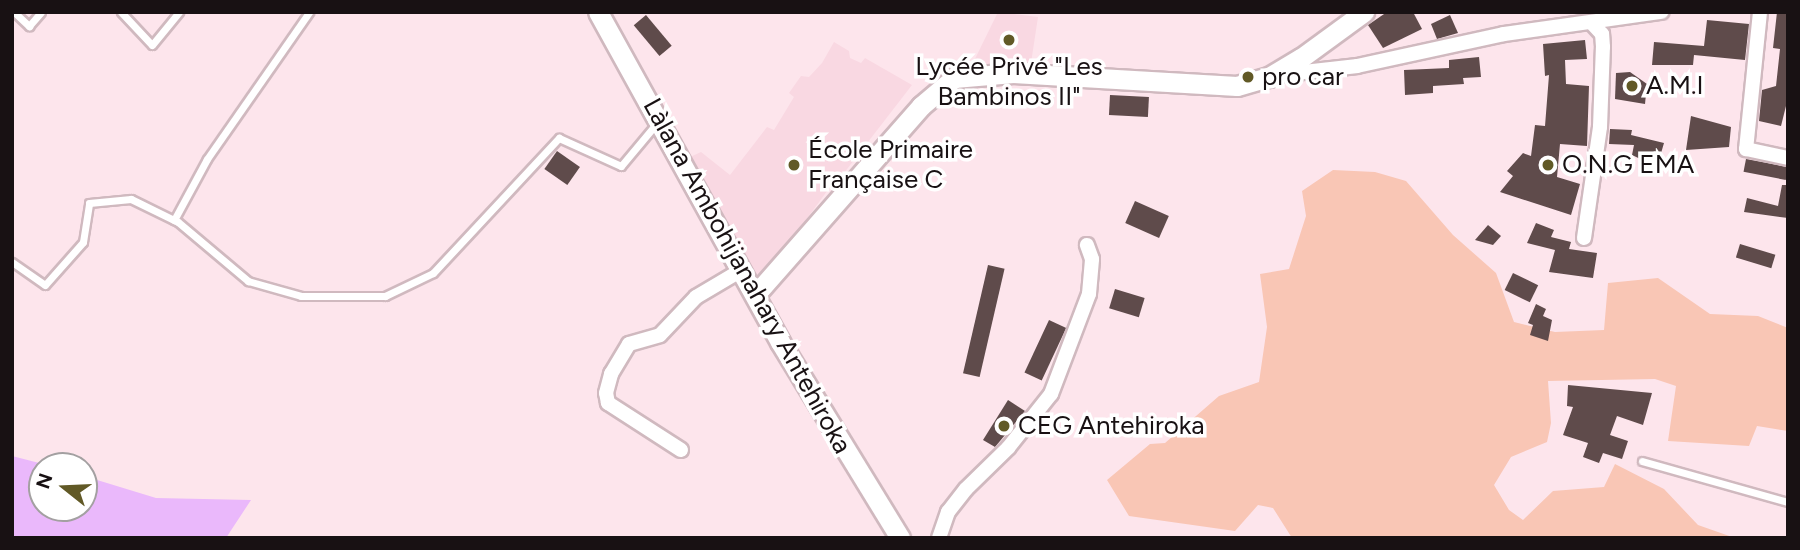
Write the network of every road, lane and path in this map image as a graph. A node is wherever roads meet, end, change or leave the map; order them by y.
1 (14, 12) edge
2 (41, 12) edge
3 (121, 12) edge
4 (179, 12) edge
5 (309, 12) edge
6 (598, 12) edge
7 (1364, 12) edge
8 (1661, 12) edge
9 (1760, 12) edge
10 (1591, 22) junction
11 (1269, 76) junction
12 (660, 120) junction
13 (1788, 158) edge
14 (174, 220) junction
15 (1584, 238) dead end
16 (1087, 245) dead end
17 (12, 262) edge
18 (740, 271) junction
19 (755, 295) junction
20 (681, 450) dead end
21 (1642, 461) dead end
22 (1788, 502) edge
23 (900, 538) edge
24 (939, 538) edge

1 - 2 lane
3 - 4 lane
5 - 14 lane
6 - 12 street, Làlana Ambohijanahary Antehiroka
7 - 11 street
8 - 10 street
9 - 13 street
10 - 11 street
10 - 15 street
11 - 19 street
12 - 14 lane
12 - 18 street, Làlana Ambohijanahary Antehiroka
14 - 17 lane
16 - 24 street
18 - 19 street, Làlana Ambohijanahary Antehiroka
18 - 20 street
19 - 23 street, Làlana Ambohijanahary Antehiroka
21 - 22 lane

